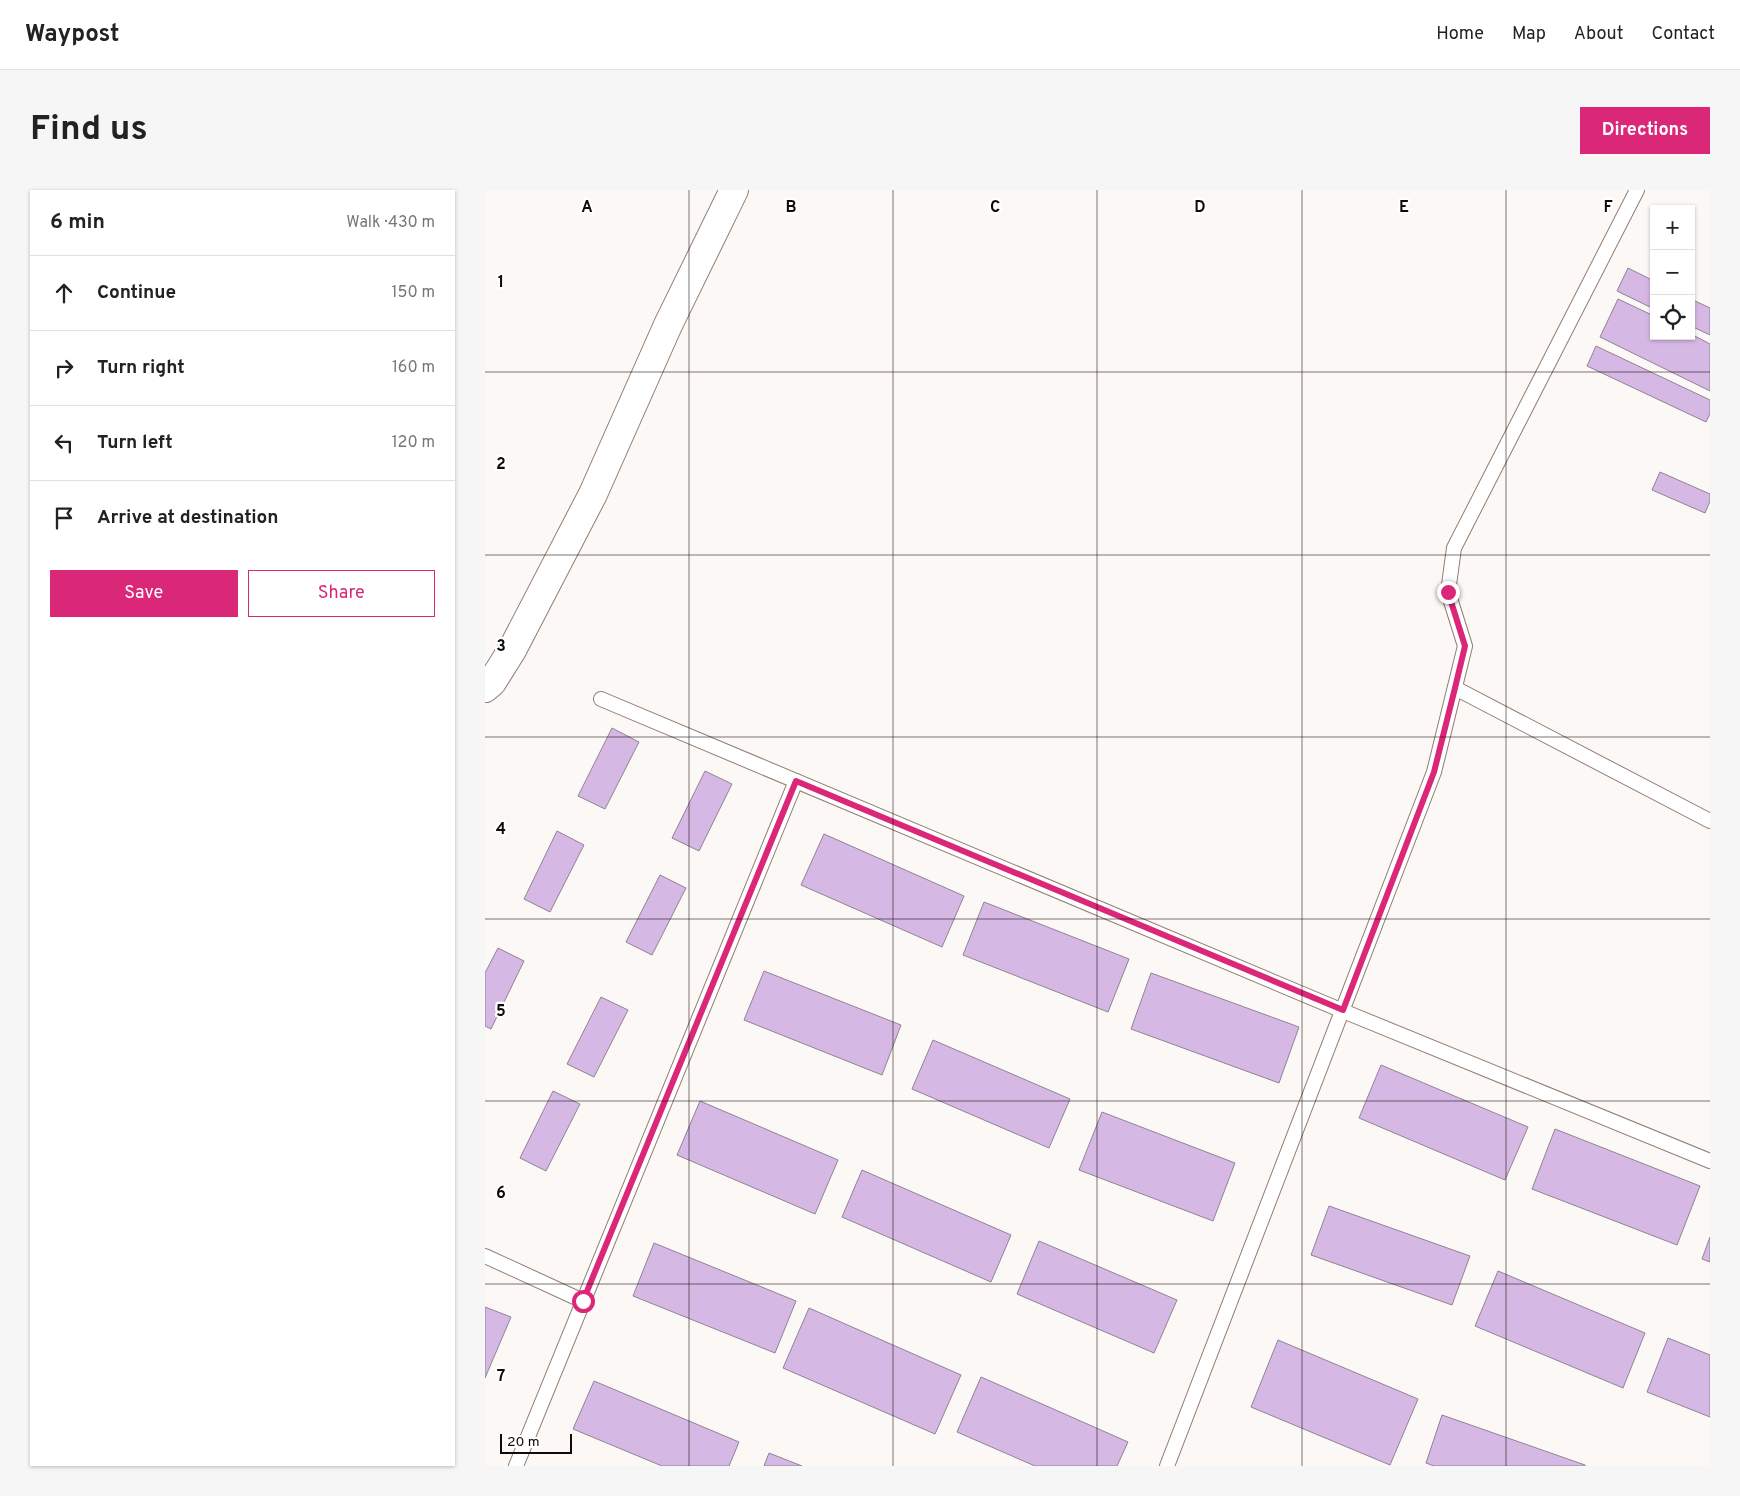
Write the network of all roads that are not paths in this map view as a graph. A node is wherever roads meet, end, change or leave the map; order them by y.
1 (734, 190) edge
2 (1637, 190) edge
3 (485, 688) edge
4 (1455, 688) junction
5 (601, 699) dead end
6 (796, 781) junction
7 (1710, 821) edge
8 (1343, 1010) junction
9 (1710, 1161) edge
10 (485, 1256) edge
11 (583, 1301) junction
12 (516, 1466) edge
13 (1167, 1466) edge

1 - 3 street
2 - 4 lane
4 - 7 lane
4 - 8 lane
5 - 6 lane
6 - 8 lane
6 - 11 lane
8 - 9 lane
8 - 13 lane
10 - 11 lane
11 - 12 lane

